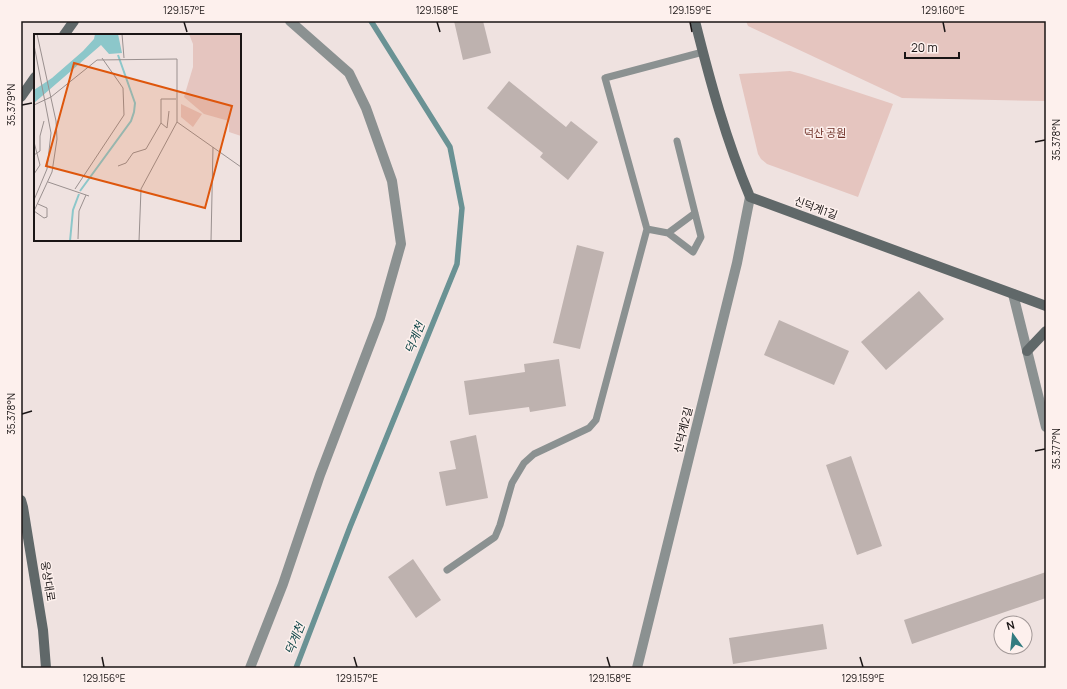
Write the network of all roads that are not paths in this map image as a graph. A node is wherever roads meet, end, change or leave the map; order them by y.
1 (74, 21) edge
2 (290, 21) edge
3 (695, 21) edge
4 (65, 34) edge
5 (703, 52) junction
6 (34, 78) edge
7 (21, 97) edge
8 (677, 142) dead end
9 (750, 197) junction
10 (695, 213) junction
11 (647, 229) junction
12 (668, 233) junction
13 (1013, 294) junction
14 (1046, 306) edge
15 (1046, 331) edge
16 (1027, 351) junction
17 (1046, 428) edge
18 (21, 500) edge
19 (447, 570) dead end
20 (46, 668) edge
21 (250, 668) edge
22 (636, 668) edge

1 - 4 street
2 - 21 street
3 - 5 street
5 - 9 street
5 - 11 lane
6 - 7 street
8 - 10 lane
9 - 13 street, 신덕계1길
9 - 22 street, 신덕계2길
10 - 12 lane
10 - 12 lane
11 - 12 lane
11 - 19 lane
13 - 14 street, 신덕계1길
13 - 16 street
15 - 16 street
16 - 17 street
18 - 20 street, 웅상대로

